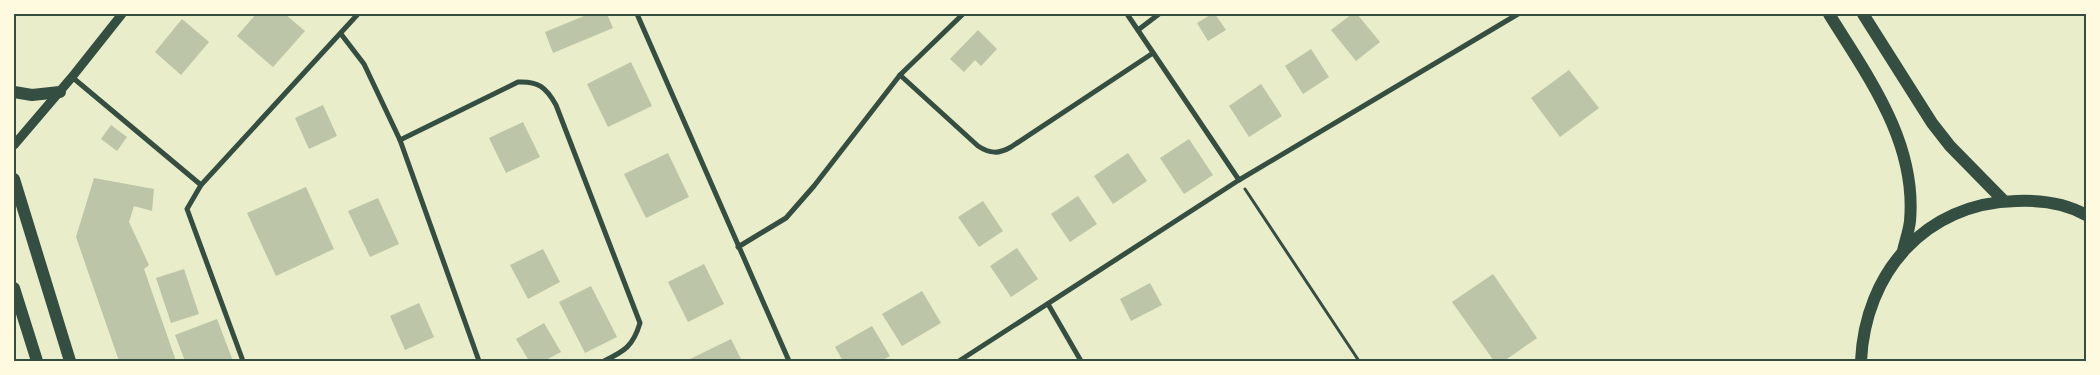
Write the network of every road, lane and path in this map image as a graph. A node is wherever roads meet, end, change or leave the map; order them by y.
1 (122, 14) edge
2 (358, 14) edge
3 (637, 14) edge
4 (963, 14) edge
5 (1127, 14) edge
6 (1159, 14) edge
7 (1518, 14) edge
8 (1829, 14) edge
9 (1863, 14) edge
10 (1138, 30) junction
11 (341, 34) junction
12 (1153, 53) junction
13 (900, 75) junction
14 (72, 77) junction
15 (14, 92) edge
16 (60, 92) junction
17 (400, 140) junction
18 (14, 145) edge
19 (14, 179) edge
20 (1239, 180) junction
21 (201, 185) junction
22 (2004, 201) junction
23 (2086, 214) edge
24 (738, 247) junction
25 (1903, 251) junction
26 (14, 288) edge
27 (1048, 304) junction
28 (38, 361) edge
29 (70, 361) edge
30 (243, 361) edge
31 (479, 361) edge
32 (604, 361) edge
33 (789, 361) edge
34 (959, 361) edge
35 (1081, 361) edge
36 (1359, 361) edge
37 (1861, 361) edge

1 - 14 street
2 - 11 street
3 - 24 street
4 - 13 street
5 - 10 street
6 - 10 street
7 - 20 street
8 - 25 main road
9 - 22 main road
10 - 12 street
11 - 17 street
11 - 21 street
12 - 13 street
12 - 20 street
13 - 24 street
14 - 16 street
14 - 21 street
15 - 16 main road
16 - 18 street
17 - 31 street
17 - 32 street
19 - 29 main road
20 - 27 street
20 - 36 path
21 - 30 street
22 - 23 main road
22 - 25 main road
24 - 33 street
25 - 37 main road
26 - 28 main road
27 - 34 street
27 - 35 street

